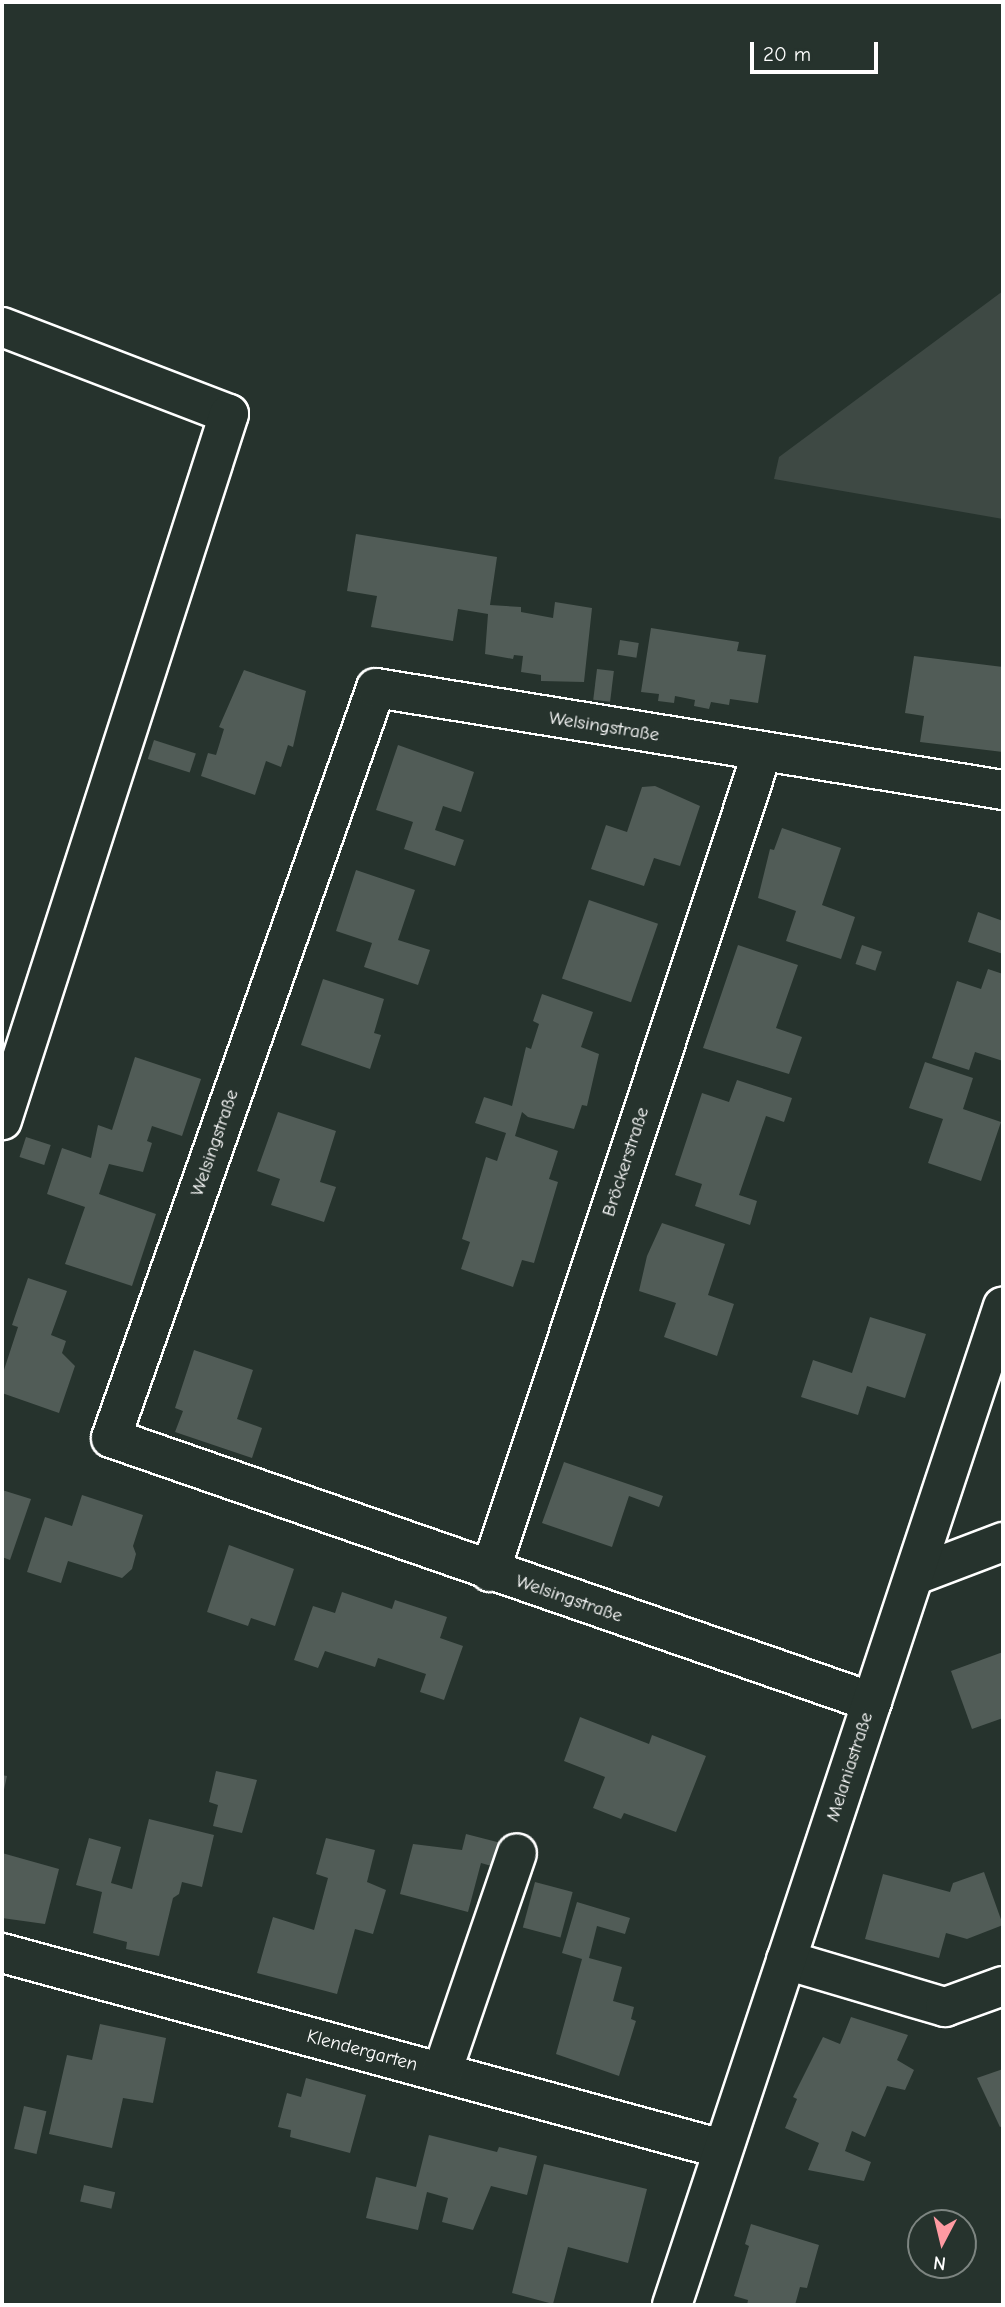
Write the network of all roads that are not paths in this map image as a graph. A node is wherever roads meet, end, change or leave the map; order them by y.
1 (2, 327) edge
2 (762, 753) junction
3 (1003, 790) edge
4 (2, 1120) edge
5 (1003, 1306) edge
6 (1003, 1542) edge
7 (490, 1572) junction
8 (916, 1575) junction
9 (872, 1702) junction
10 (517, 1853) dead end
11 (2, 1952) edge
12 (786, 1960) junction
13 (1003, 1986) edge
14 (442, 2072) junction
15 (722, 2149) junction
16 (673, 2305) edge

1 - 4 street
2 - 3 street, Welsingstraße
2 - 7 street, Bröckerstraße
2 - 7 street, Welsingstraße
5 - 8 street, Melaniastraße
6 - 8 street
7 - 9 street, Welsingstraße
8 - 9 street, Melaniastraße
9 - 12 street, Melaniastraße
10 - 14 street
11 - 14 street, Klendergarten
12 - 13 street
12 - 15 street, Melaniastraße
14 - 15 street, Klendergarten
15 - 16 street, Melaniastraße

